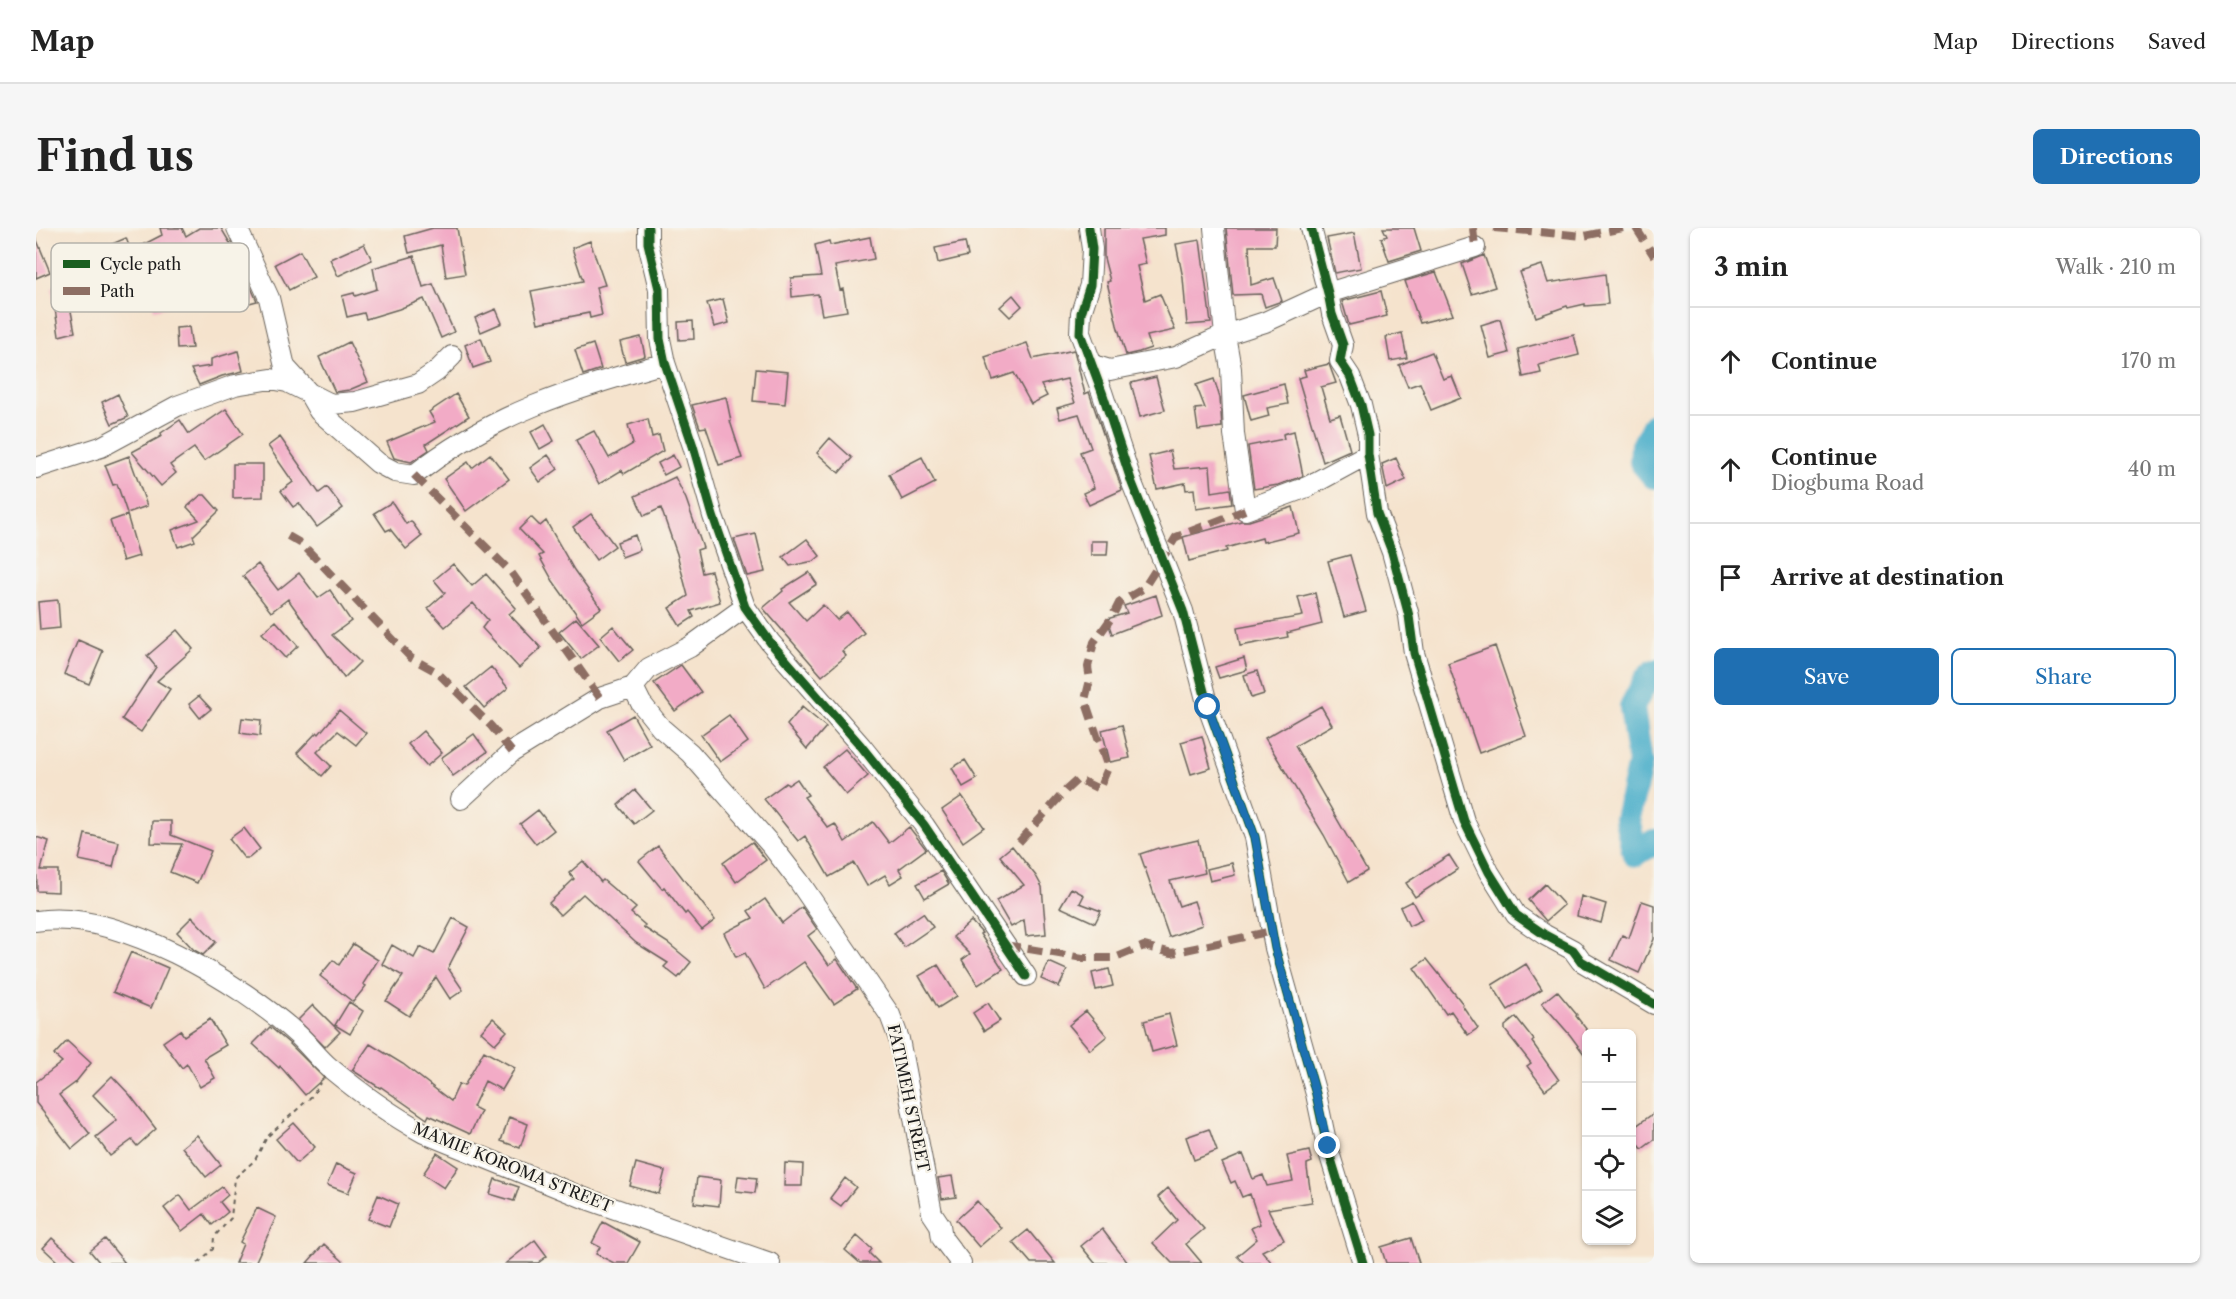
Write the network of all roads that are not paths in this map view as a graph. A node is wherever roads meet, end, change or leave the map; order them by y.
1 (237, 228) edge
2 (648, 228) edge
3 (1089, 228) edge
4 (1214, 228) edge
5 (1311, 228) edge
6 (244, 243) edge
7 (1475, 247) dead end
8 (249, 254) edge
9 (1328, 293) junction
10 (1225, 335) junction
11 (453, 356) dead end
12 (665, 363) junction
13 (1090, 364) junction
14 (395, 391) junction
15 (308, 392) junction
16 (336, 426) junction
17 (1368, 454) junction
18 (36, 468) edge
19 (745, 607) junction
20 (633, 687) junction
21 (461, 799) dead end
22 (36, 921) edge
23 (1026, 976) dead end
24 (1654, 1004) edge
25 (770, 1263) edge
26 (961, 1263) edge
27 (1363, 1263) edge

1 - 6 street
2 - 12 street
3 - 13 street
4 - 10 street
5 - 9 street
7 - 9 street
8 - 15 street
9 - 10 street
9 - 17 street
10 - 13 street
10 - 17 street
11 - 14 street
12 - 16 street
12 - 19 street
13 - 27 street
14 - 15 street
14 - 16 street
15 - 16 street
15 - 18 street
17 - 24 street
19 - 20 street
19 - 23 street
20 - 21 street
20 - 26 street, FATIMEH STREET
22 - 25 street, MAMIE KOROMA STREET

